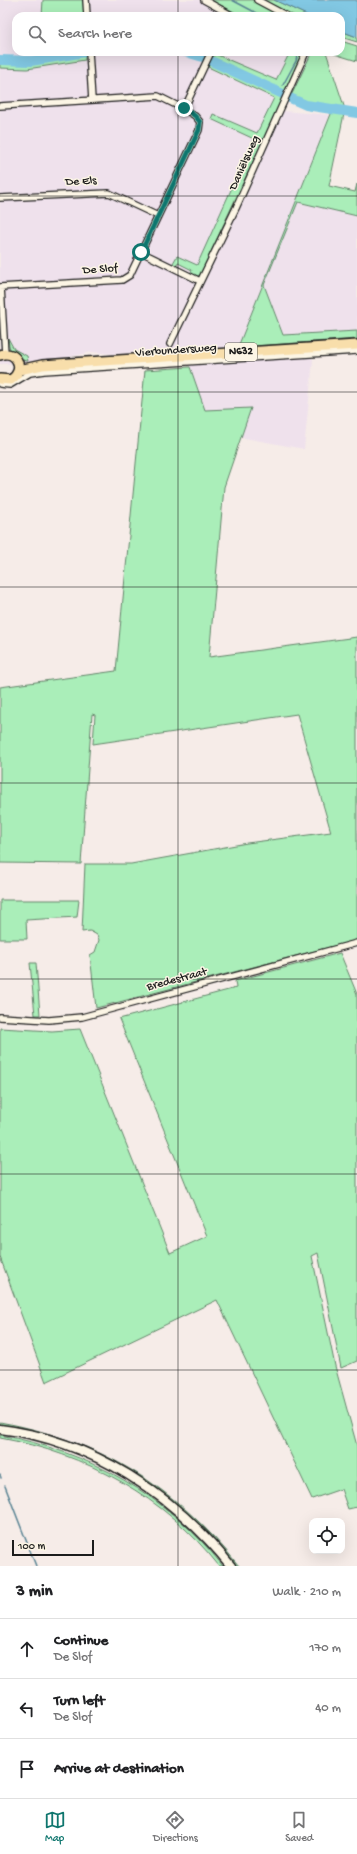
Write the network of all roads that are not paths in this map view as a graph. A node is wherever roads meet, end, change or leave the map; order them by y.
1 (86, 0) edge
2 (204, 0) edge
3 (257, 0) edge
4 (87, 12) edge
5 (225, 12) edge
6 (280, 12) edge
7 (89, 56) edge
8 (209, 56) edge
9 (304, 56) edge
10 (92, 100) junction
11 (0, 106) edge
12 (184, 108) junction
13 (0, 198) edge
14 (158, 216) junction
15 (141, 252) junction
16 (200, 281) junction
17 (0, 287) edge
18 (170, 344) dead end
19 (357, 345) edge
20 (357, 351) edge
21 (288, 352) junction
22 (3, 354) edge
23 (19, 366) junction
24 (71, 366) junction
25 (0, 379) edge
26 (0, 384) edge
27 (357, 943) edge
28 (0, 1017) edge
29 (0, 1429) edge
30 (231, 1566) edge

1 - 4 street
2 - 5 street
3 - 6 street
7 - 10 street
8 - 12 street
9 - 16 street, Daniëlsweg
10 - 11 street, De Slof
10 - 12 street, De Slof
12 - 14 street, De Slof
13 - 14 street, De Els
14 - 15 street, De Slof
15 - 16 street
15 - 17 street, De Slof
16 - 18 street, Daniëlsweg
17 - 22 street, De Slof
19 - 21 main road, Vierbundersweg / N632
20 - 21 street, Vierbundersweg
21 - 24 main road, Vierbundersweg / N632
22 - 23 main road, N632
23 - 24 main road, Vierbundersweg / N632
23 - 25 main road
24 - 26 street, Vierbundersweg
27 - 28 street, Bredestraat
29 - 30 main road

